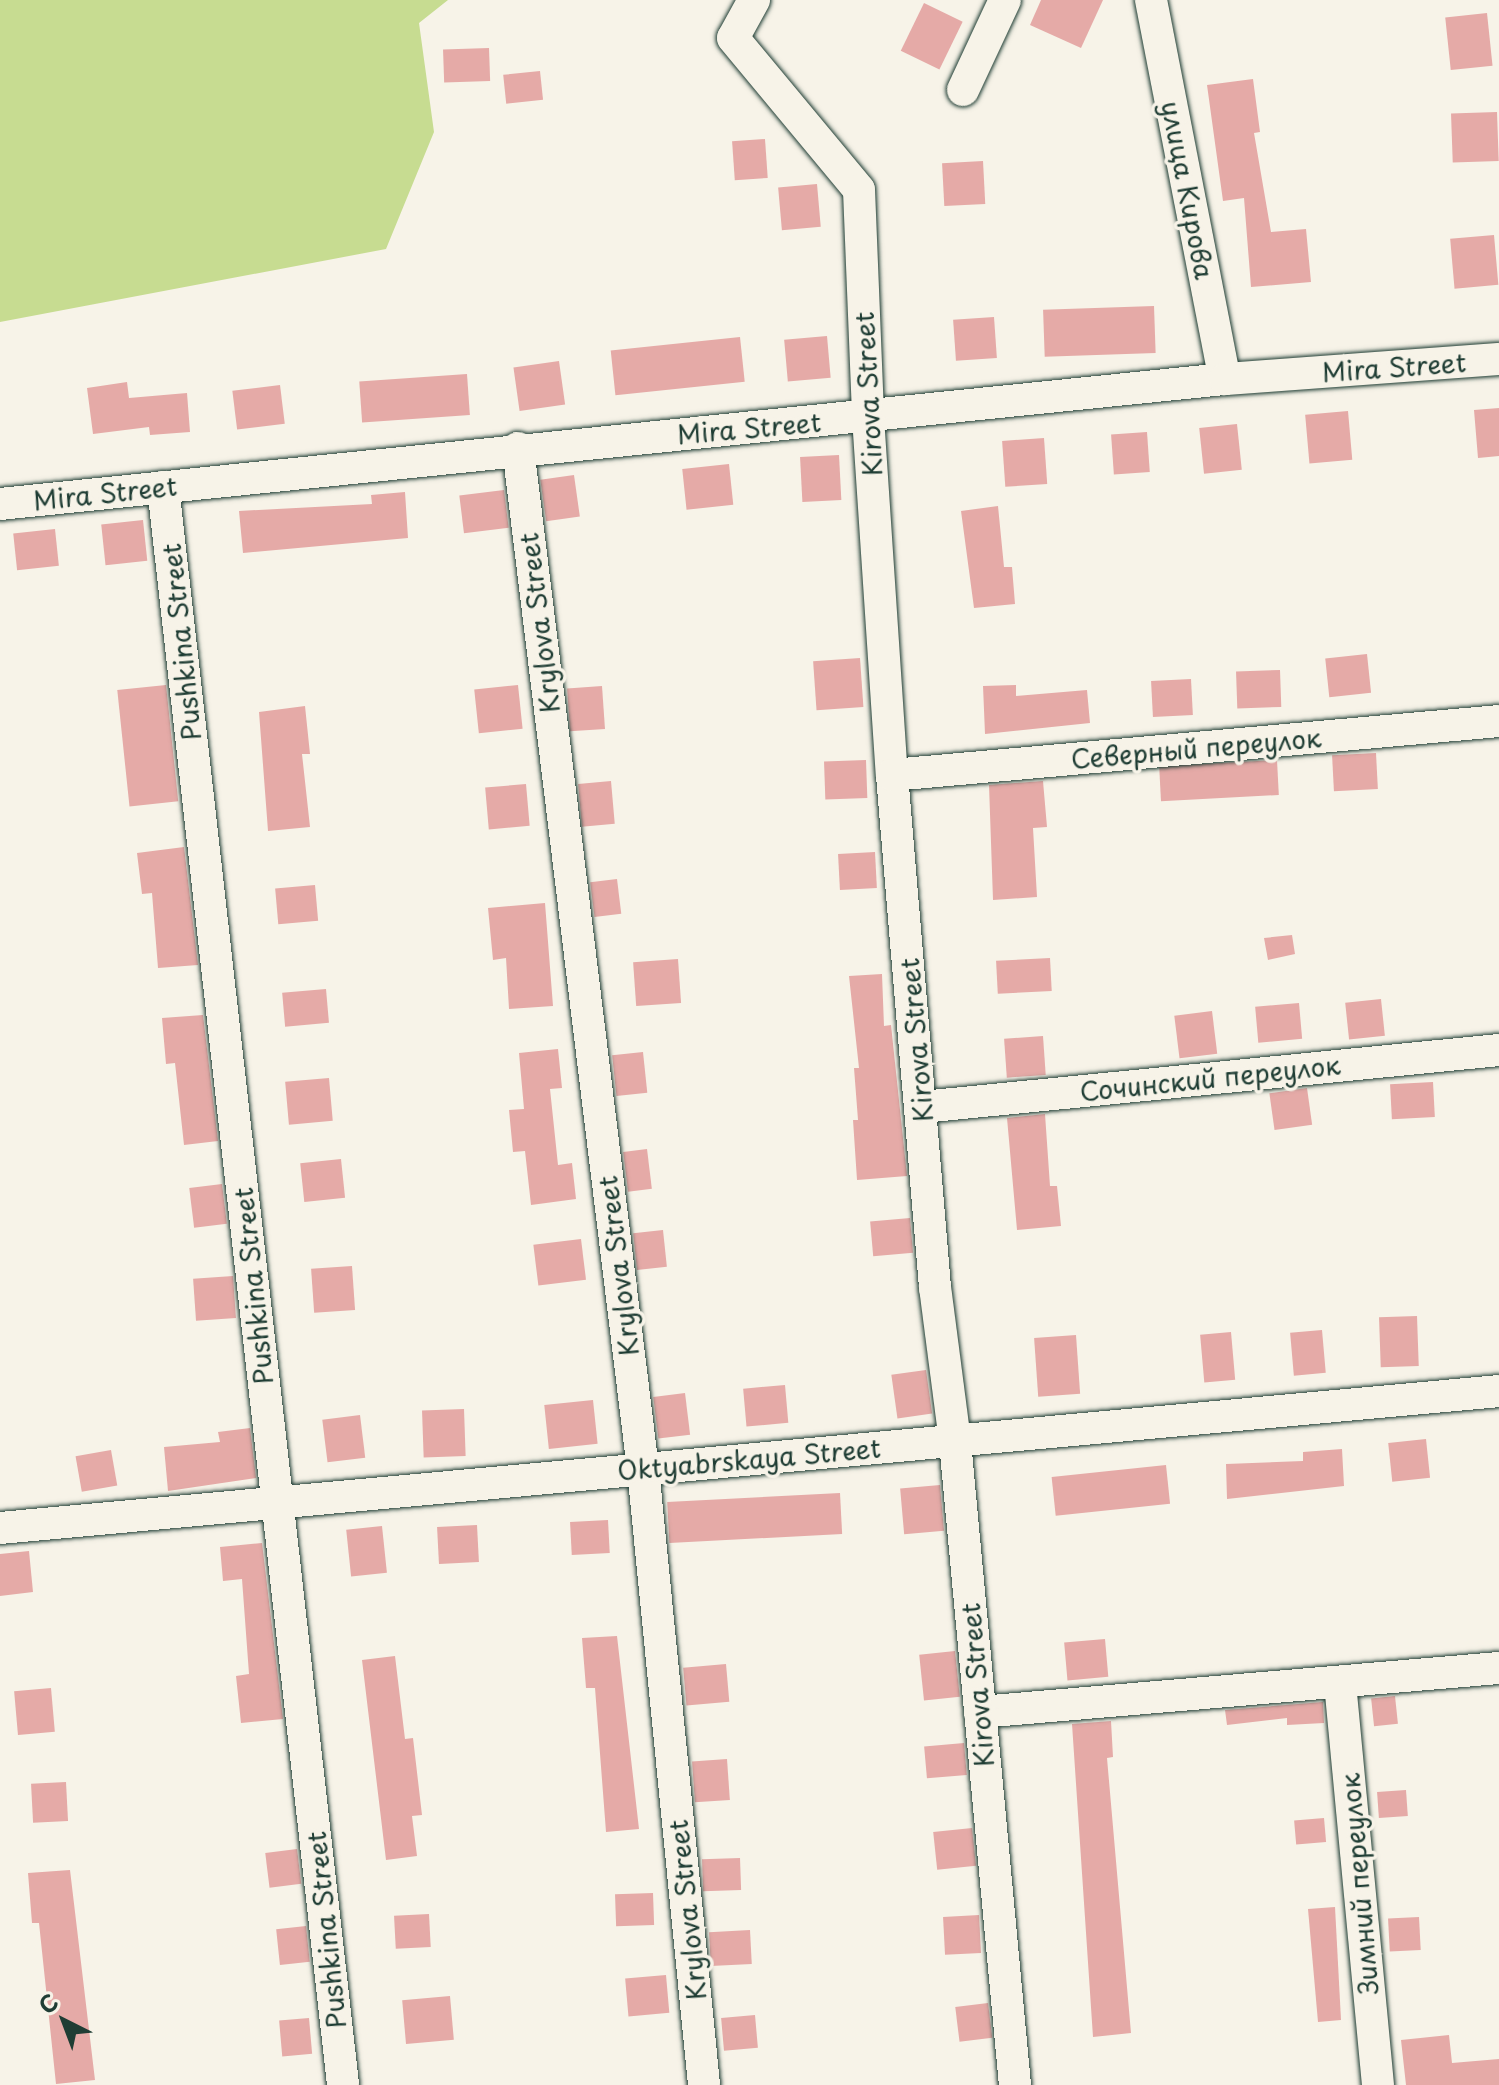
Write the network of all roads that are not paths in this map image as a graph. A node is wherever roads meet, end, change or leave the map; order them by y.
1 (754, 0) edge
2 (1005, 0) edge
3 (1151, 0) edge
4 (963, 90) dead end
5 (1499, 359) edge
6 (1225, 379) junction
7 (868, 417) junction
8 (518, 448) junction
9 (163, 487) junction
10 (0, 504) edge
11 (1499, 721) edge
12 (892, 775) junction
13 (1499, 1050) edge
14 (922, 1107) junction
15 (1499, 1391) edge
16 (955, 1442) junction
17 (643, 1469) junction
18 (277, 1500) junction
19 (0, 1528) edge
20 (1499, 1668) edge
21 (1340, 1683) junction
22 (980, 1712) junction
23 (343, 2085) edge
24 (704, 2085) edge
25 (1015, 2085) edge
26 (1378, 2085) edge

1 - 7 street, Kirova Street
2 - 4 street
3 - 6 street, улица Кирова
5 - 6 street, Mira Street
6 - 7 street, Mira Street
7 - 8 street, Mira Street
7 - 12 street, Kirova Street
8 - 9 street, Mira Street
8 - 17 street, Krylova Street
9 - 10 street, Mira Street
9 - 18 street, Pushkina Street
11 - 12 street, Северный переулок
12 - 14 street, Kirova Street
13 - 14 street, Сочинский переулок
14 - 16 street, Kirova Street
15 - 16 street, Oktyabrskaya Street
16 - 17 street, Oktyabrskaya Street
16 - 22 street, Kirova Street
17 - 18 street, Oktyabrskaya Street
17 - 24 street, Krylova Street
18 - 19 street, Oktyabrskaya Street
18 - 23 street, Pushkina Street
20 - 21 street
21 - 22 street
21 - 26 street, Зимний переулок
22 - 25 street, Kirova Street

